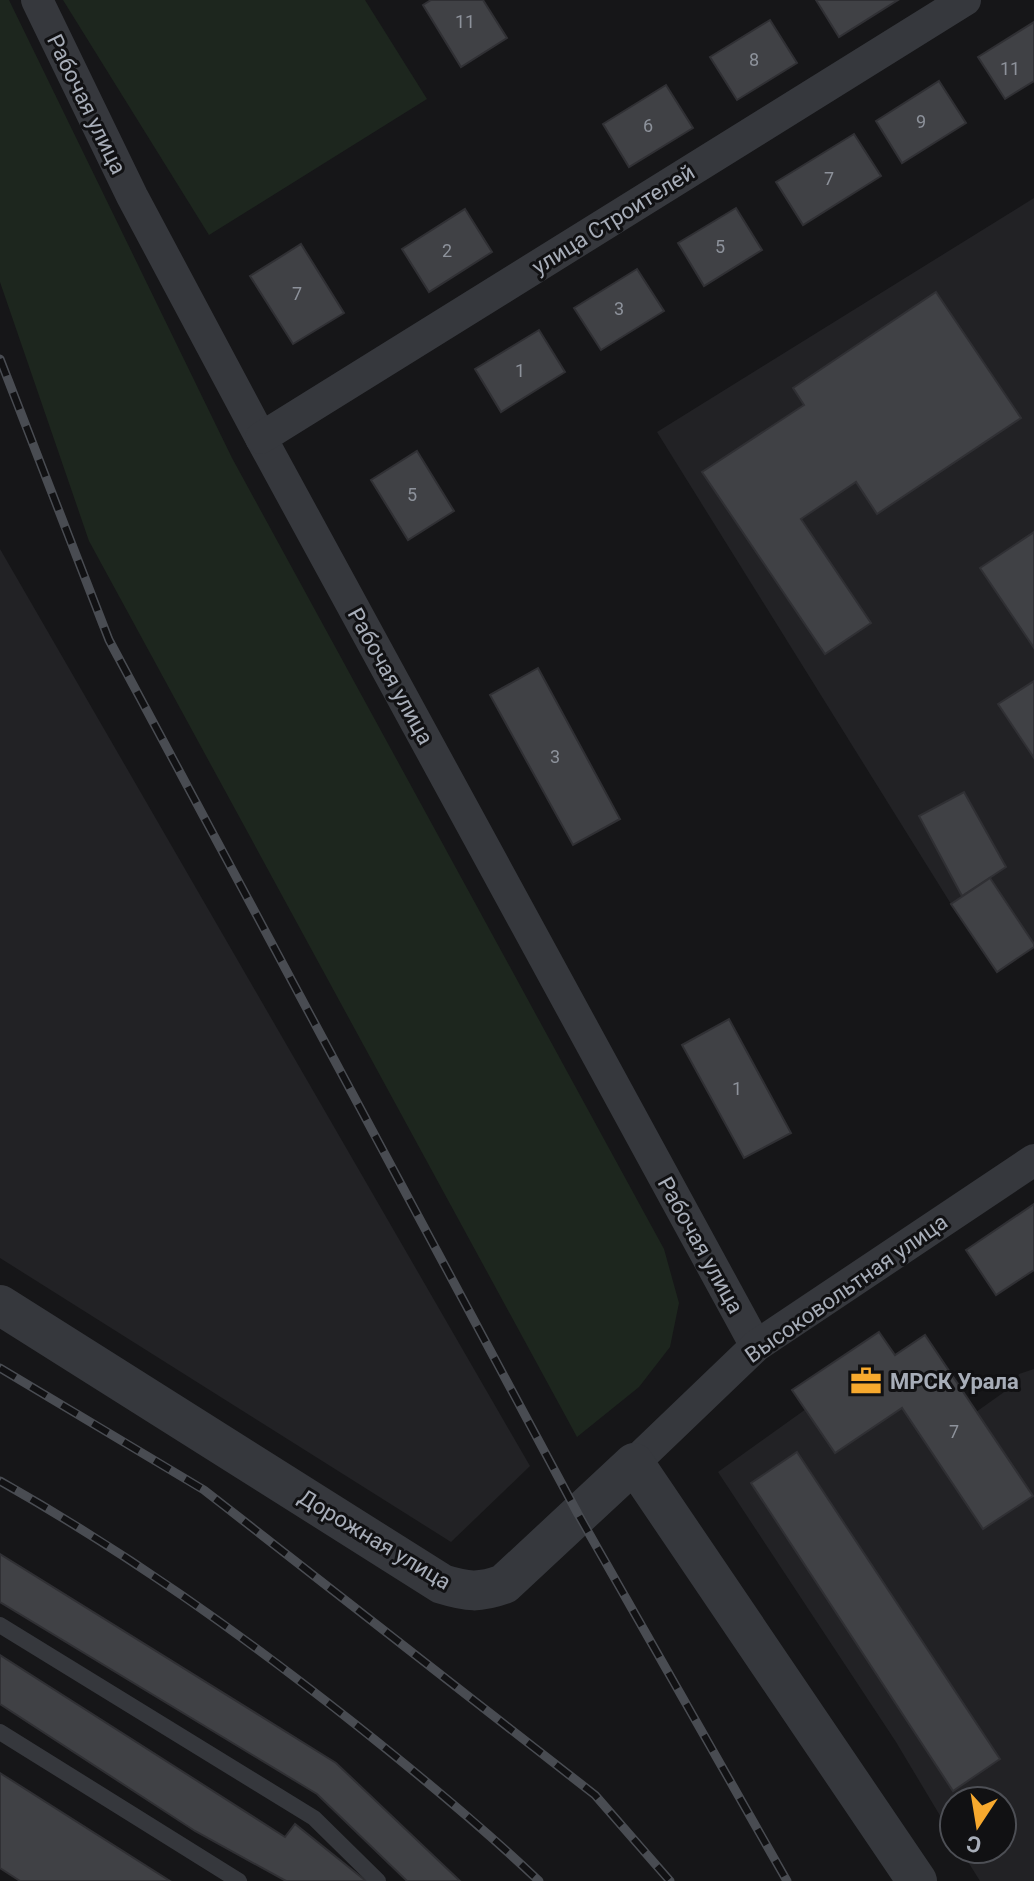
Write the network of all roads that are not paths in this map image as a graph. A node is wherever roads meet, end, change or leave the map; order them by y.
1 (37, 0) edge
2 (965, 0) edge
3 (261, 438) junction
4 (1034, 1160) edge
5 (0, 1305) edge
6 (756, 1346) junction
7 (634, 1463) junction
8 (0, 1625) edge
9 (0, 1732) edge
10 (239, 1881) edge
11 (378, 1881) edge
12 (917, 1881) edge

1 - 3 street, Рабочая улица
2 - 3 street, улица Строителей
3 - 6 street, Рабочая улица
4 - 6 street, Высоковольтная улица
5 - 7 street, Дорожная улица
6 - 7 street, Высоковольтная улица
7 - 12 street
8 - 11 lane
9 - 10 lane

